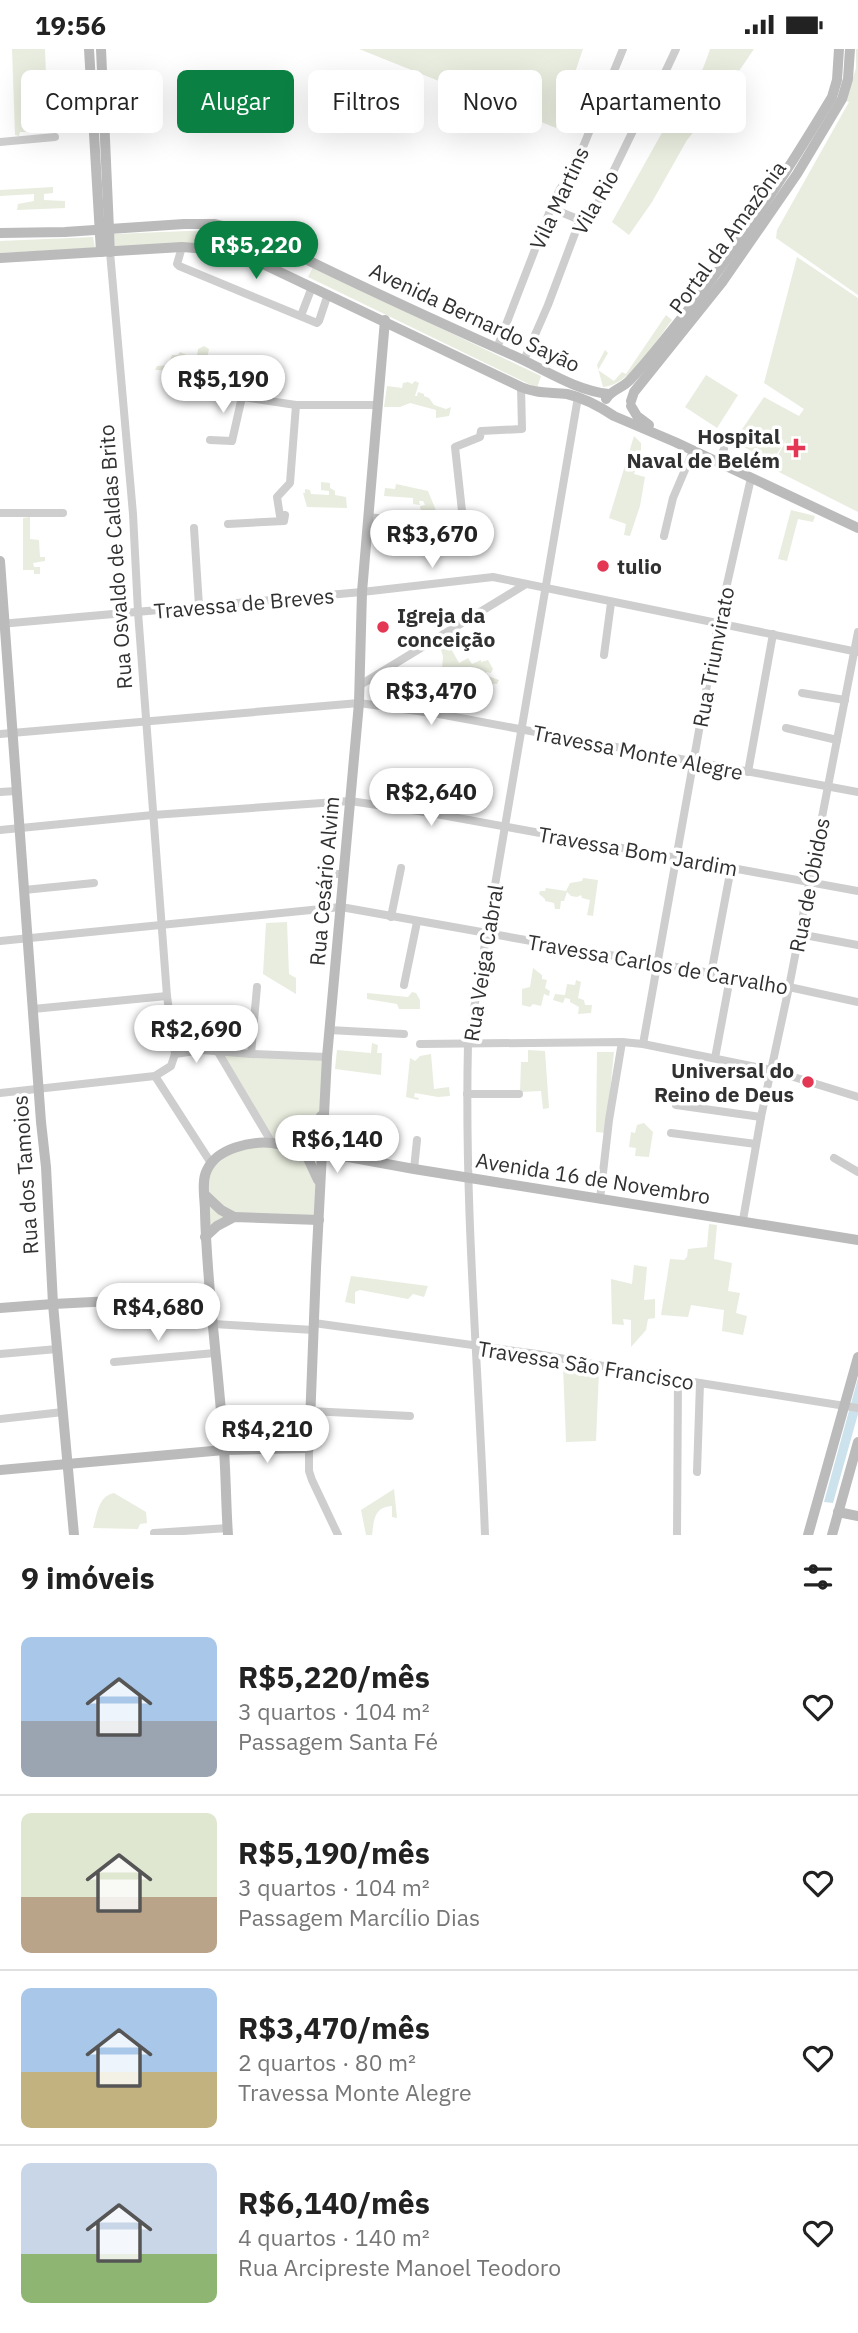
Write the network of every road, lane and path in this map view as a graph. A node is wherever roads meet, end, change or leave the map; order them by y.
1 (89, 49) edge
2 (101, 49) edge
3 (623, 49) edge
4 (676, 49) edge
5 (839, 49) edge
6 (850, 49) edge
7 (92, 70) edge
8 (100, 70) edge
9 (99, 133) edge
10 (55, 137) dead end
11 (0, 142) edge
12 (551, 208) junction
13 (580, 220) junction
14 (104, 229) junction
15 (0, 233) edge
16 (277, 245) junction
17 (183, 247) junction
18 (106, 252) junction
19 (0, 258) edge
20 (306, 260) junction
21 (267, 265) junction
22 (296, 279) junction
23 (312, 287) junction
24 (328, 293) junction
25 (302, 313) dead end
26 (385, 320) junction
27 (497, 348) junction
28 (524, 360) junction
29 (522, 387) junction
30 (190, 389) dead end
31 (614, 392) junction
32 (242, 397) junction
33 (578, 397) junction
34 (631, 403) junction
35 (296, 405) junction
36 (377, 405) junction
37 (610, 412) junction
38 (210, 440) dead end
39 (675, 442) junction
40 (724, 449) dead end
41 (693, 451) junction
42 (718, 462) junction
43 (751, 478) junction
44 (0, 513) edge
45 (62, 513) dead end
46 (368, 517) junction
47 (228, 524) dead end
48 (194, 528) dead end
49 (858, 528) edge
50 (664, 536) dead end
51 (0, 561) edge
52 (526, 585) junction
53 (545, 588) junction
54 (362, 592) junction
55 (611, 603) junction
56 (199, 606) junction
57 (138, 612) junction
58 (2, 623) edge
59 (718, 624) junction
60 (858, 632) edge
61 (773, 634) junction
62 (856, 651) edge
63 (604, 655) dead end
64 (360, 685) junction
65 (802, 693) dead end
66 (845, 700) junction
67 (359, 703) junction
68 (146, 721) junction
69 (786, 728) dead end
70 (522, 730) junction
71 (6, 734) edge
72 (837, 740) junction
73 (694, 761) junction
74 (748, 772) junction
75 (827, 786) junction
76 (16, 791) junction
77 (0, 792) edge
78 (858, 792) edge
79 (350, 801) junction
80 (153, 815) junction
81 (505, 827) junction
82 (19, 828) junction
83 (0, 830) edge
84 (678, 859) junction
85 (401, 868) dead end
86 (732, 868) junction
87 (328, 874) dead end
88 (343, 874) junction
89 (94, 883) dead end
90 (809, 883) junction
91 (24, 890) junction
92 (858, 891) edge
93 (341, 907) junction
94 (391, 917) junction
95 (417, 922) junction
96 (162, 924) junction
97 (487, 935) junction
98 (799, 935) junction
99 (29, 939) junction
100 (0, 941) edge
101 (858, 945) edge
102 (659, 964) junction
103 (711, 974) junction
104 (730, 978) junction
105 (404, 985) dead end
106 (257, 987) dead end
107 (789, 987) junction
108 (167, 996) junction
109 (858, 1002) edge
110 (33, 1009) junction
111 (329, 1030) junction
112 (404, 1034) dead end
113 (622, 1042) junction
114 (420, 1044) dead end
115 (468, 1044) junction
116 (643, 1044) junction
117 (218, 1052) junction
118 (251, 1054) junction
119 (327, 1057) junction
120 (174, 1058) junction
121 (715, 1058) junction
122 (771, 1070) junction
123 (155, 1076) junction
124 (38, 1089) junction
125 (0, 1093) edge
126 (467, 1094) junction
127 (519, 1094) dead end
128 (858, 1097) edge
129 (676, 1105) dead end
130 (324, 1110) junction
131 (761, 1117) junction
132 (671, 1133) dead end
133 (418, 1140) dead end
134 (272, 1143) junction
135 (756, 1144) junction
136 (304, 1150) junction
137 (322, 1153) junction
138 (834, 1158) dead end
139 (211, 1163) junction
140 (414, 1169) junction
141 (858, 1172) edge
142 (469, 1178) junction
143 (204, 1194) junction
144 (320, 1195) junction
145 (600, 1199) junction
146 (234, 1217) junction
147 (318, 1220) junction
148 (743, 1220) junction
149 (205, 1237) junction
150 (858, 1240) edge
151 (211, 1296) junction
152 (53, 1304) junction
153 (0, 1308) edge
154 (213, 1324) junction
155 (314, 1327) junction
156 (476, 1347) junction
157 (57, 1349) junction
158 (215, 1353) junction
159 (0, 1354) edge
160 (858, 1357) edge
161 (114, 1362) dead end
162 (678, 1379) junction
163 (700, 1383) junction
164 (851, 1407) edge
165 (310, 1411) junction
166 (63, 1412) junction
167 (410, 1416) dead end
168 (0, 1419) edge
169 (858, 1442) edge
170 (309, 1447) junction
171 (224, 1450) junction
172 (68, 1462) junction
173 (0, 1470) edge
174 (697, 1472) dead end
175 (838, 1512) junction
176 (858, 1517) edge
177 (228, 1532) edge
178 (154, 1533) dead end
179 (74, 1535) edge
180 (338, 1535) edge
181 (485, 1535) edge
182 (677, 1535) edge
183 (808, 1535) edge
184 (832, 1535) edge

1 - 7 street, Rua Osvaldo de Caldas Brito
2 - 8 street, Rua Osvaldo de Caldas Brito
3 - 12 street, Vila Martins
4 - 13 street, Vila Rio
5 - 31 street, Portal da Amazônia
6 - 34 street, Portal da Amazônia
9 - 14 street, Rua Osvaldo de Caldas Brito
10 - 11 street
12 - 13 street
12 - 27 street, Vila Martins
13 - 28 street, Vila Rio
14 - 15 street, Avenida Bernardo Sayão
14 - 16 street, Avenida Bernardo Sayão
14 - 18 street, Rua Osvaldo de Caldas Brito
16 - 20 street, Avenida Bernardo Sayão
16 - 21 street
17 - 18 street, Avenida Bernardo Sayão
17 - 21 street, Avenida Bernardo Sayão
17 - 24 street
18 - 19 street, Avenida Bernardo Sayão
18 - 57 street, Rua Osvaldo de Caldas Brito
20 - 22 street
20 - 27 street, Avenida Bernardo Sayão
21 - 22 street, Avenida Bernardo Sayão
22 - 23 street, Avenida Bernardo Sayão
23 - 24 street, Avenida Bernardo Sayão
23 - 25 street
24 - 26 street, Avenida Bernardo Sayão
26 - 29 street, Avenida Bernardo Sayão
26 - 36 street, Rua Cesário Alvim
27 - 28 street, Avenida Bernardo Sayão
28 - 31 street, Avenida Bernardo Sayão
29 - 33 street, Avenida Bernardo Sayão
29 - 46 street
30 - 32 street
31 - 34 street
31 - 37 street
32 - 35 street
32 - 38 street
33 - 37 street, Avenida Bernardo Sayão
33 - 53 street, Rua Veiga Cabral
34 - 37 street
34 - 39 street
35 - 36 street
35 - 47 street
36 - 46 street, Rua Cesário Alvim
37 - 39 street, Avenida Bernardo Sayão
39 - 41 street
40 - 42 street
41 - 42 street
41 - 50 street
42 - 43 street
43 - 49 street
43 - 59 street, Rua Triunvirato
44 - 45 street
46 - 54 street, Rua Cesário Alvim
48 - 56 street
51 - 58 street, Rua dos Tamoios
52 - 53 street, Travessa de Breves
52 - 54 street, Travessa de Breves
52 - 64 street
53 - 55 street, Travessa de Breves
53 - 70 street, Rua Veiga Cabral
54 - 56 street, Travessa de Breves
54 - 64 street, Rua Cesário Alvim
55 - 59 street, Travessa de Breves
55 - 63 street
56 - 57 street, Travessa de Breves
57 - 58 street, Travessa de Breves
57 - 68 street, Rua Osvaldo de Caldas Brito
58 - 71 street, Rua dos Tamoios
59 - 61 street, Travessa de Breves
59 - 73 street, Rua Triunvirato
60 - 62 street, Rua de Óbidos
61 - 62 street, Travessa de Breves
61 - 74 street
62 - 66 street, Rua de Óbidos
64 - 67 street, Rua Cesário Alvim
65 - 66 street
66 - 72 street, Rua de Óbidos
67 - 68 street, Travessa Monte Alegre
67 - 70 street, Travessa Monte Alegre
67 - 79 street, Rua Cesário Alvim
68 - 71 street, Travessa Monte Alegre
68 - 80 street, Rua Osvaldo de Caldas Brito
69 - 72 street
70 - 73 street, Travessa Monte Alegre
70 - 81 street, Rua Veiga Cabral
71 - 76 street, Rua dos Tamoios
72 - 75 street, Rua de Óbidos
73 - 74 street, Travessa Monte Alegre
73 - 84 street, Rua Triunvirato
74 - 75 street, Travessa Monte Alegre
75 - 78 street, Travessa Monte Alegre
75 - 90 street, Rua de Óbidos
76 - 77 street
76 - 82 street, Rua dos Tamoios
79 - 80 street, Travessa Bom Jardim
79 - 81 street, Travessa Bom Jardim
79 - 88 street, Rua Cesário Alvim
80 - 82 street, Travessa Bom Jardim
80 - 96 street, Rua Osvaldo de Caldas Brito
81 - 84 street, Travessa Bom Jardim
81 - 97 street, Rua Veiga Cabral
82 - 83 street, Travessa Bom Jardim
82 - 91 street, Rua dos Tamoios
84 - 86 street, Travessa Bom Jardim
84 - 102 street, Rua Triunvirato
85 - 94 street
86 - 90 street, Travessa Bom Jardim
86 - 103 street
87 - 88 street
88 - 93 street, Rua Cesário Alvim
89 - 91 street
90 - 92 street, Travessa Bom Jardim
90 - 98 street, Rua de Óbidos
91 - 99 street, Rua dos Tamoios
93 - 94 street, Travessa Carlos de Carvalho
93 - 96 street, Travessa Carlos de Carvalho
93 - 111 street, Rua Cesário Alvim
94 - 95 street, Travessa Carlos de Carvalho
95 - 97 street, Travessa Carlos de Carvalho
95 - 105 street
96 - 99 street, Travessa Carlos de Carvalho
96 - 108 street, Rua Osvaldo de Caldas Brito
97 - 102 street, Travessa Carlos de Carvalho
97 - 115 street, Rua Veiga Cabral
98 - 101 street
98 - 107 street, Rua de Óbidos
99 - 100 street, Travessa Carlos de Carvalho
99 - 110 street, Rua dos Tamoios
102 - 103 street, Travessa Carlos de Carvalho
102 - 116 street, Rua Triunvirato
103 - 104 street, Travessa Carlos de Carvalho
104 - 107 street, Travessa Carlos de Carvalho
104 - 121 street
106 - 118 street
107 - 109 street, Travessa Carlos de Carvalho
107 - 122 street, Rua de Óbidos
108 - 110 street
108 - 120 street, Rua Osvaldo de Caldas Brito
110 - 124 street, Rua dos Tamoios
111 - 112 street
111 - 119 street, Rua Cesário Alvim
113 - 115 street
113 - 116 street
113 - 145 street
114 - 115 street
115 - 126 street, Rua Veiga Cabral
116 - 121 street
117 - 118 street
117 - 120 street
117 - 134 street
118 - 119 street
119 - 130 street, Rua Cesário Alvim
120 - 123 street
121 - 122 street
122 - 128 street
122 - 131 street, Rua de Óbidos
123 - 124 street
123 - 139 street
124 - 125 street
124 - 152 street, Rua dos Tamoios
126 - 127 street
126 - 142 street, Rua Veiga Cabral
129 - 131 street
130 - 136 street, Rua Cesário Alvim
130 - 137 street, Rua Cesário Alvim
131 - 135 street, Rua de Óbidos
132 - 135 street
133 - 140 street
134 - 136 street
134 - 139 street
135 - 148 street, Rua de Óbidos
136 - 137 street, Avenida 16 de Novembro
136 - 144 street
137 - 140 street, Avenida 16 de Novembro
137 - 144 street, Rua Cesário Alvim
138 - 141 street
139 - 143 street
140 - 142 street, Avenida 16 de Novembro
142 - 145 street, Avenida 16 de Novembro
142 - 156 street, Rua Veiga Cabral
143 - 146 street
143 - 149 street
144 - 147 street
145 - 148 street, Avenida 16 de Novembro
146 - 147 street
146 - 149 street
147 - 155 street
148 - 150 street, Avenida 16 de Novembro
149 - 151 street
151 - 152 street
151 - 154 street
152 - 153 street
152 - 157 street, Rua dos Tamoios
154 - 155 street, Travessa São Francisco
154 - 158 street
155 - 156 street, Travessa São Francisco
155 - 165 street
156 - 162 street, Travessa São Francisco
156 - 181 street, Rua Veiga Cabral
157 - 159 street
157 - 166 street, Rua dos Tamoios
158 - 161 street
158 - 171 street
160 - 164 street
162 - 163 street, Travessa São Francisco
162 - 182 street
163 - 164 street, Travessa São Francisco
163 - 174 street
164 - 183 street
165 - 167 street
165 - 170 street
166 - 168 street
166 - 172 street, Rua dos Tamoios
169 - 175 street
170 - 171 street
170 - 180 street
171 - 172 street
171 - 177 street
172 - 173 street
172 - 179 street, Rua dos Tamoios
175 - 176 street
175 - 184 street
177 - 178 street

